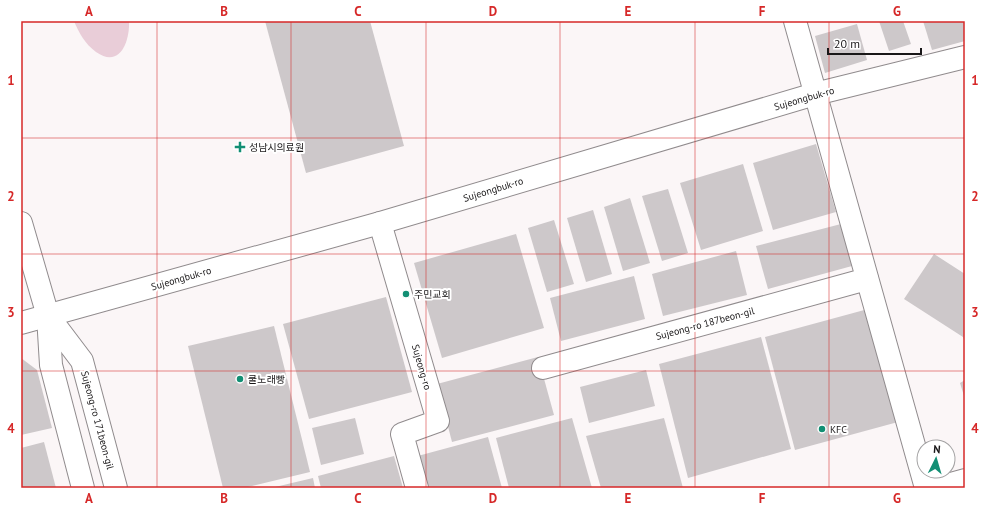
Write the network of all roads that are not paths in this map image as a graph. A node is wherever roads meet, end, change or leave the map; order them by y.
1 (795, 21) edge
2 (965, 57) edge
3 (815, 94) junction
4 (21, 223) edge
5 (380, 223) junction
6 (867, 278) junction
7 (48, 316) junction
8 (21, 324) edge
9 (543, 368) dead end
10 (965, 480) edge
11 (83, 488) edge
12 (116, 488) edge
13 (417, 488) edge
14 (926, 488) edge
15 (936, 488) edge

1 - 3 street
2 - 3 street, Sujeongbuk-ro
3 - 5 street, Sujeongbuk-ro
3 - 6 street
4 - 7 street, Sujeong-ro 171beon-gil
5 - 7 street, Sujeongbuk-ro
5 - 13 street, Sujeong-ro
6 - 9 street, Sujeong-ro 187beon-gil
6 - 14 street
7 - 8 street, Sujeongbuk-ro
7 - 11 street, Sujeong-ro 171beon-gil
7 - 12 street, Sujeong-ro 171beon-gil
10 - 15 street

